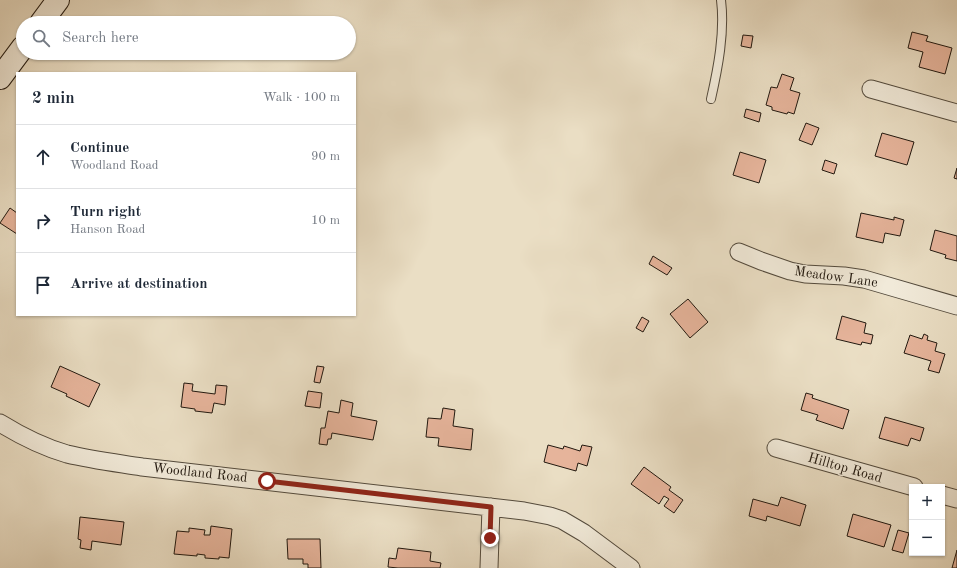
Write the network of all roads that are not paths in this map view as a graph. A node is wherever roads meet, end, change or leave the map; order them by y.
1 (58, 0) edge
2 (721, 0) edge
3 (46, 16) edge
4 (16, 56) edge
5 (0, 78) edge
6 (872, 89) dead end
7 (711, 99) dead end
8 (957, 113) edge
9 (739, 252) dead end
10 (957, 306) edge
11 (0, 423) edge
12 (776, 448) dead end
13 (909, 486) edge
14 (945, 496) edge
15 (957, 499) edge
16 (491, 507) junction
17 (489, 568) edge
18 (631, 568) edge

1 - 3 main road
2 - 7 lane
4 - 5 main road
6 - 8 street
9 - 10 street, Meadow Lane
11 - 16 street, Woodland Road
12 - 13 street, Hilltop Road
14 - 15 street
16 - 17 street
16 - 18 street, Woodland Road

